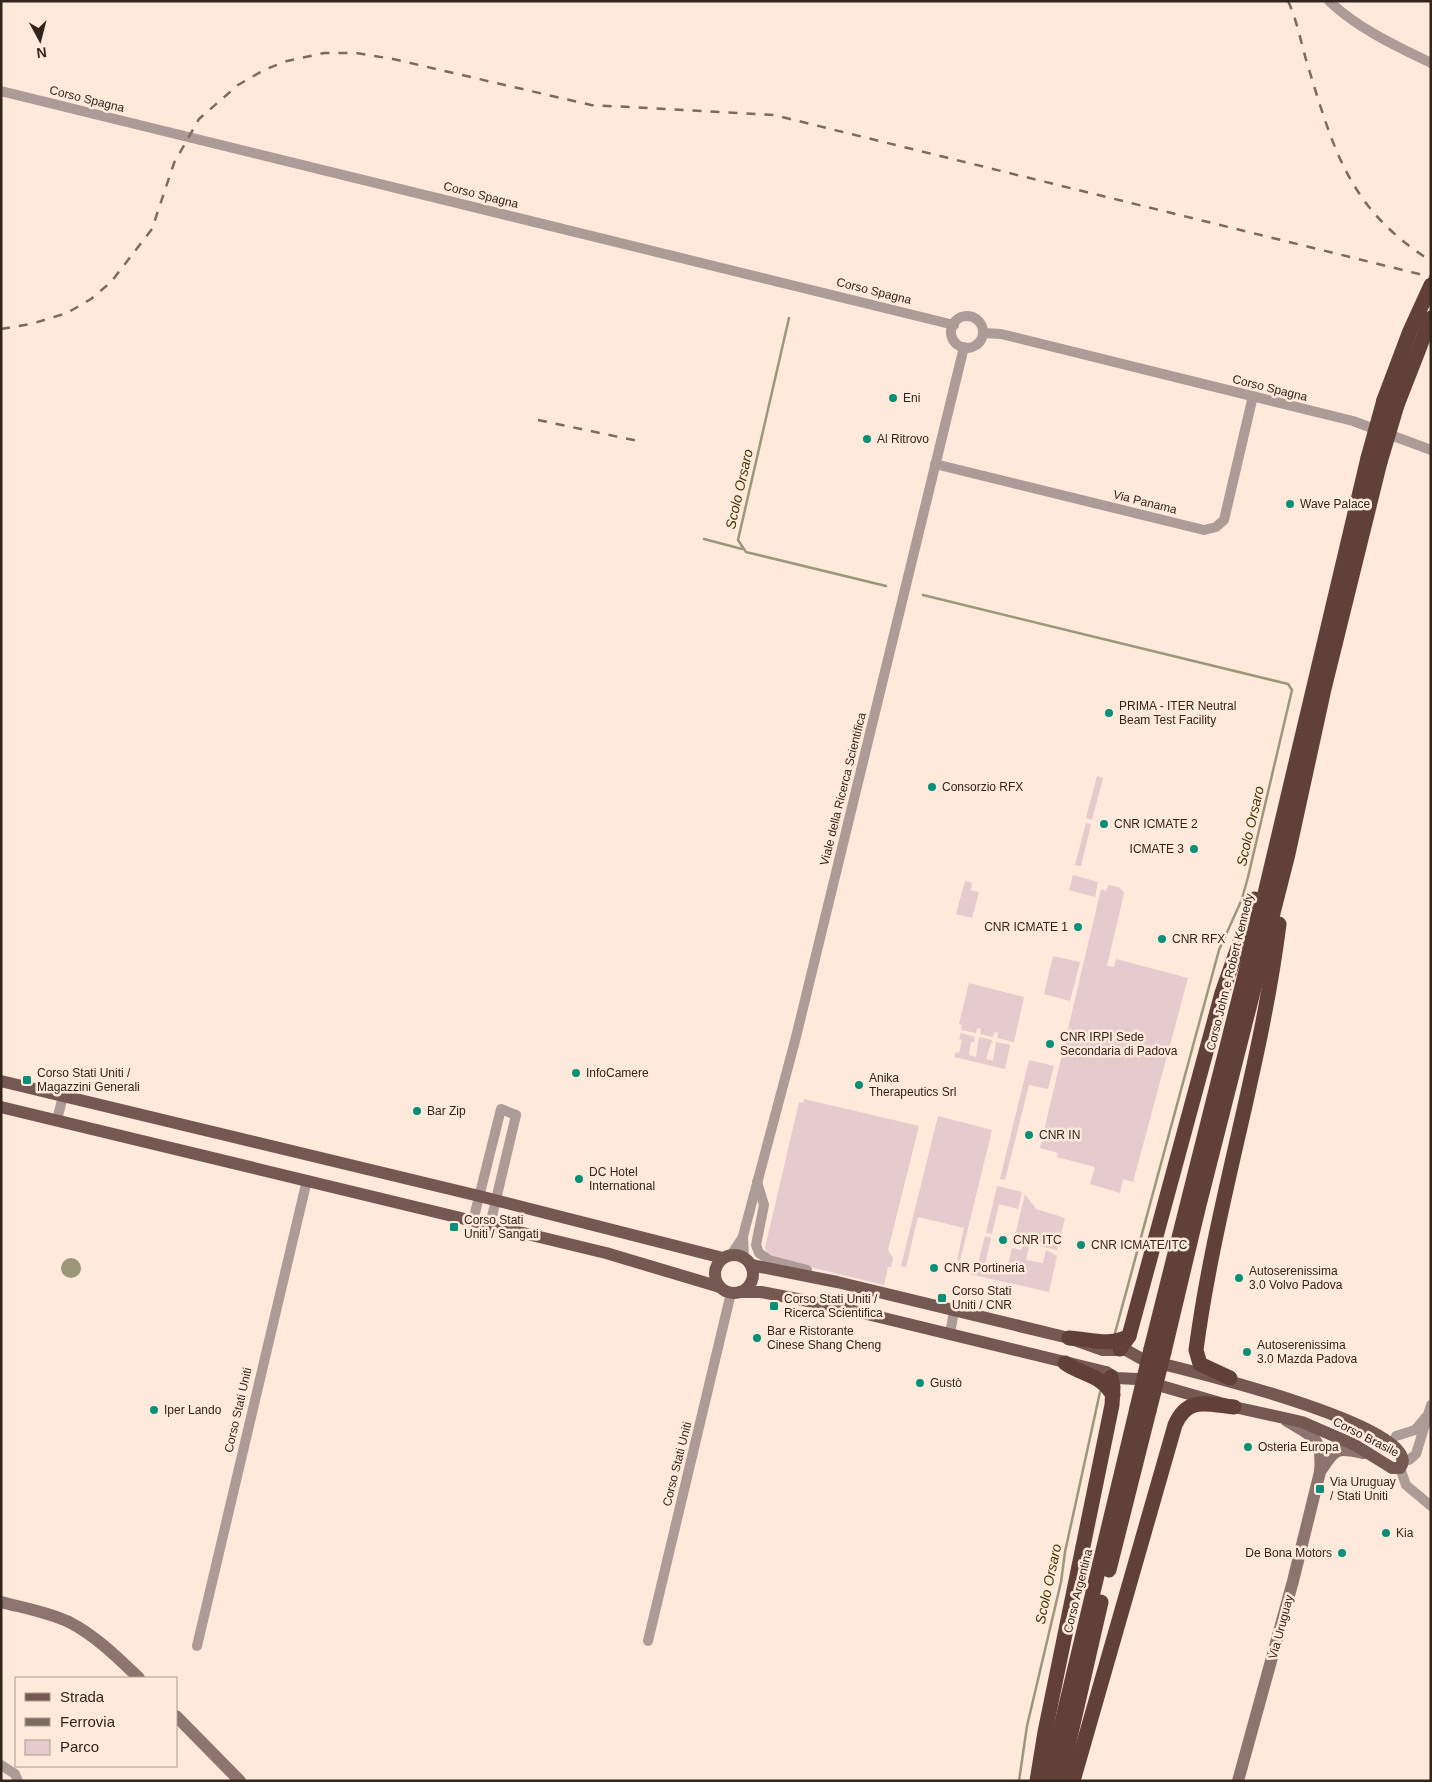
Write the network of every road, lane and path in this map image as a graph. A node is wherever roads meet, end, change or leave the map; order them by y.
1 (1329, 1) edge
2 (1431, 63) edge
3 (1, 91) edge
4 (1428, 290) edge
5 (1431, 318) edge
6 (954, 325) junction
7 (983, 333) junction
8 (964, 348) junction
9 (1254, 396) junction
10 (1391, 403) junction
11 (1431, 450) edge
12 (1374, 460) junction
13 (935, 464) junction
14 (1283, 818) junction
15 (1288, 854) junction
16 (1, 1081) edge
17 (64, 1096) junction
18 (1, 1107) edge
19 (57, 1120) junction
20 (307, 1180) junction
21 (757, 1181) junction
22 (479, 1196) junction
23 (496, 1200) junction
24 (473, 1220) junction
25 (490, 1225) junction
26 (743, 1236) junction
27 (727, 1257) junction
28 (748, 1261) junction
29 (837, 1282) junction
30 (730, 1290) junction
31 (954, 1311) junction
32 (950, 1334) junction
33 (1129, 1336) junction
34 (1069, 1338) junction
35 (1117, 1350) junction
36 (1152, 1354) junction
37 (1064, 1363) junction
38 (1113, 1376) junction
39 (1230, 1378) junction
40 (1113, 1395) junction
41 (1431, 1405) edge
42 (1234, 1407) junction
43 (1143, 1410) junction
44 (1427, 1417) junction
45 (1287, 1421) junction
46 (1396, 1436) junction
47 (1364, 1453) junction
48 (1404, 1469) junction
49 (1320, 1472) junction
50 (1431, 1506) edge
51 (1, 1602) edge
52 (648, 1641) dead end
53 (197, 1646) dead end
54 (138, 1677) edge
55 (178, 1718) edge
56 (1, 1765) edge
57 (18, 1781) edge
58 (240, 1781) edge
59 (1037, 1781) edge
60 (1048, 1781) edge
61 (1060, 1781) edge
62 (1073, 1781) edge
63 (1238, 1781) edge

1 - 2 street
3 - 6 street, Corso Spagna
4 - 10 highway, Corso John e Robert Kennedy
5 - 10 highway, Corso John e Robert Kennedy
6 - 7 street, Corso Spagna
6 - 8 street
7 - 8 street
7 - 9 street, Corso Spagna
8 - 13 street, Viale della Ricerca Scientifica
9 - 11 street, Corso Spagna
9 - 13 street, Via Panama
10 - 12 highway, Corso John e Robert Kennedy, bridge
12 - 14 highway, Corso John e Robert Kennedy
12 - 15 highway, Corso John e Robert Kennedy
13 - 21 street, Viale della Ricerca Scientifica
14 - 33 highway
14 - 36 highway, Corso John e Robert Kennedy
15 - 36 highway, Corso John e Robert Kennedy
15 - 39 highway
16 - 17 main road
17 - 19 street
17 - 22 main road
18 - 19 main road
19 - 20 main road
20 - 24 main road
20 - 53 street, Corso Stati Uniti
21 - 26 street, Viale della Ricerca Scientifica
21 - 29 street
22 - 23 main road
22 - 23 street
22 - 24 street
23 - 25 street
23 - 27 main road
24 - 25 main road
25 - 30 main road
26 - 27 street, Viale della Ricerca Scientifica
26 - 28 street, Viale della Ricerca Scientifica
27 - 28 main road
27 - 30 main road
28 - 29 main road
28 - 30 main road
29 - 31 main road
30 - 32 main road
30 - 52 street, Corso Stati Uniti
31 - 32 street
31 - 34 main road
32 - 37 main road
33 - 34 highway
33 - 35 highway
34 - 35 main road
35 - 36 main road
35 - 38 main road
36 - 39 main road, Corso Brasile
36 - 43 highway, Corso John e Robert Kennedy, bridge
37 - 38 main road
37 - 40 highway
38 - 40 highway
38 - 42 main road, Corso Brasile
39 - 46 main road, Corso Brasile
40 - 59 highway
41 - 44 street
42 - 45 main road, Corso Brasile
42 - 62 highway
43 - 60 highway, Corso Argentina
43 - 61 highway, Corso Argentina
44 - 46 street
44 - 48 street
45 - 47 main road, Corso Brasile
45 - 49 street, Via Uruguay
46 - 48 main road, Corso Brasile
47 - 48 main road, Corso Brasile
47 - 49 street, Via Uruguay
48 - 50 street
49 - 63 street, Via Uruguay
51 - 54 street
55 - 58 street
56 - 57 street

